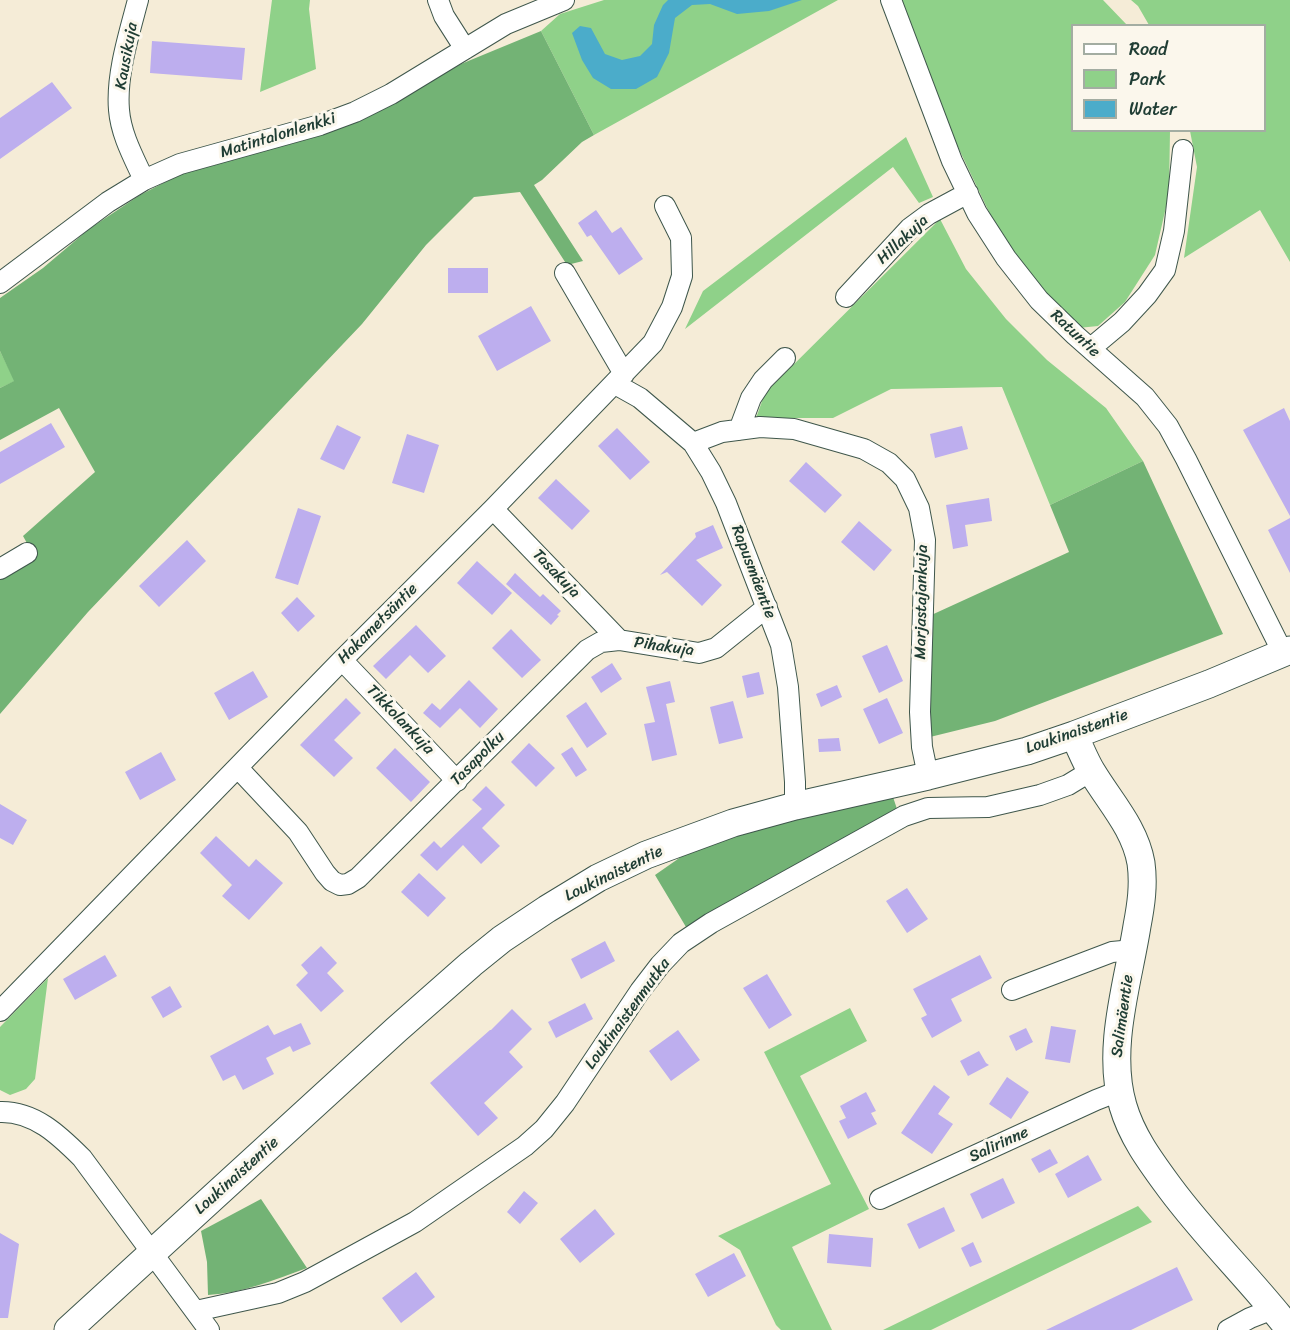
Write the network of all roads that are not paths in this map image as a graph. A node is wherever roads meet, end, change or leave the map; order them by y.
1 (138, 0) edge
2 (438, 0) edge
3 (564, 0) edge
4 (891, 0) edge
5 (465, 49) junction
6 (1183, 150) dead end
7 (144, 180) junction
8 (968, 193) junction
9 (664, 206) dead end
10 (565, 273) dead end
11 (0, 283) edge
12 (846, 297) dead end
13 (1091, 348) junction
14 (785, 358) dead end
15 (620, 379) junction
16 (739, 430) junction
17 (693, 444) junction
18 (493, 509) junction
19 (27, 553) dead end
20 (0, 569) edge
21 (767, 607) junction
22 (619, 640) junction
23 (1286, 652) edge
24 (342, 660) junction
25 (1074, 735) junction
26 (238, 768) junction
27 (1091, 771) junction
28 (927, 776) junction
29 (457, 781) junction
30 (795, 806) junction
31 (1133, 950) junction
32 (1012, 990) dead end
33 (0, 1011) edge
34 (1119, 1091) junction
35 (0, 1112) edge
36 (880, 1199) dead end
37 (152, 1253) junction
38 (1274, 1309) junction
39 (196, 1311) junction
40 (68, 1330) edge
41 (209, 1330) edge
42 (1228, 1330) edge
43 (1290, 1330) edge

1 - 7 street, Kausikuja
2 - 5 street
3 - 5 street, Matintalonlenkki
4 - 8 street, Ratuntie
5 - 7 street, Matintalonlenkki
6 - 13 street
7 - 11 street, Matintalonlenkki
8 - 12 street, Hillakuja
8 - 13 street, Ratuntie
9 - 15 street, Hakametsäntie
10 - 15 street
13 - 23 street, Ratuntie
14 - 16 street
15 - 17 street, Rapusmäentie
15 - 18 street, Hakametsäntie
16 - 17 street, Marjastajankuja
16 - 28 street, Marjastajankuja
17 - 21 street, Rapusmäentie
18 - 22 street, Tasakuja
18 - 24 street, Hakametsäntie
19 - 20 street
21 - 22 street, Pihakuja
21 - 30 street, Rapusmäentie
22 - 29 street, Tasapolku
23 - 25 street, Loukinaistentie
24 - 26 street, Hakametsäntie
24 - 29 street, Tikkolankuja
25 - 27 street, Salimäentie
25 - 28 street, Loukinaistentie
26 - 29 street, Tasapolku
26 - 33 street, Hakametsäntie
27 - 31 street, Salimäentie
27 - 39 street, Loukinaistenmutka
28 - 30 street, Loukinaistentie
30 - 37 street, Loukinaistentie
31 - 32 street
31 - 34 street, Salimäentie
34 - 36 street, Salirinne
34 - 38 street, Salimäentie
35 - 37 street
37 - 39 street
37 - 40 street, Loukinaistentie
38 - 42 street
38 - 43 street, Salimäentie
39 - 41 street

